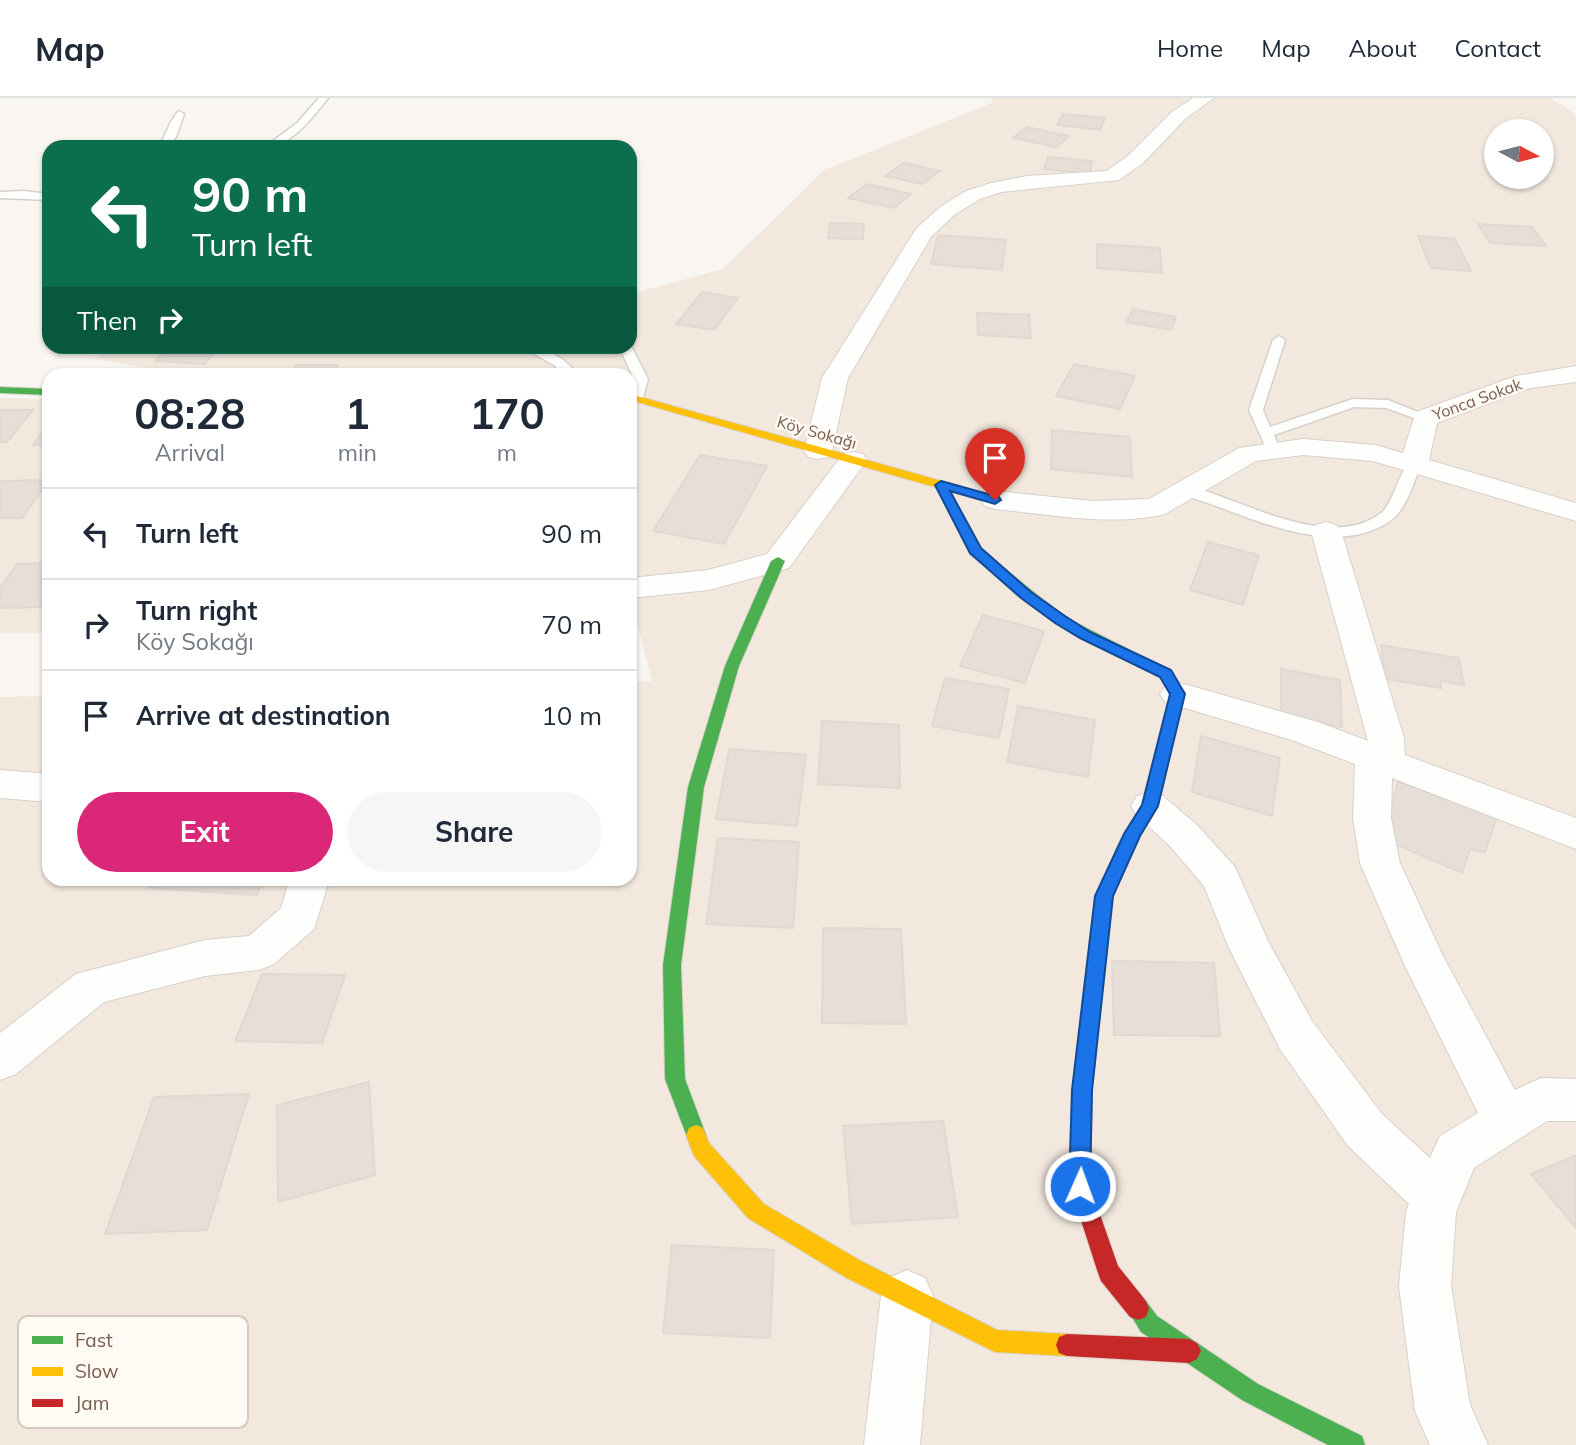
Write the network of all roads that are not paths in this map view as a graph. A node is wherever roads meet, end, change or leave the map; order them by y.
1 (324, 98) edge
2 (1206, 98) edge
3 (179, 114) dead end
4 (169, 140) edge
5 (280, 140) edge
6 (0, 195) edge
7 (42, 196) edge
8 (1279, 341) dead end
9 (542, 354) edge
10 (564, 368) edge
11 (637, 371) edge
12 (1576, 374) edge
13 (637, 388) edge
14 (0, 390) edge
15 (42, 391) edge
16 (637, 399) edge
17 (1426, 418) junction
18 (1270, 442) junction
19 (818, 451) junction
20 (853, 460) junction
21 (1414, 465) junction
22 (941, 485) junction
23 (1188, 490) junction
24 (995, 500) joint
25 (1576, 512) edge
26 (1326, 531) junction
27 (778, 561) junction
28 (637, 587) edge
29 (1177, 694) junction
30 (1381, 760) junction
31 (0, 784) edge
32 (42, 787) edge
33 (1150, 806) junction
34 (1576, 834) edge
35 (308, 886) edge
36 (0, 1060) edge
37 (1576, 1100) edge
38 (1506, 1120) junction
39 (1437, 1197) junction
40 (907, 1296) junction
41 (1189, 1351) junction
42 (892, 1445) edge
43 (1353, 1445) edge
44 (1460, 1445) edge

1 - 5 lane
2 - 19 street
3 - 4 lane
6 - 7 lane
8 - 18 lane
9 - 10 lane
11 - 13 lane
12 - 17 street, Yonca Sokak
14 - 15 street
16 - 19 street, Köy Sokağı
17 - 18 lane
17 - 21 street, Yonca Sokak
18 - 21 street
18 - 23 street
19 - 20 street, Köy Sokağı
20 - 22 street, Köy Sokağı
20 - 27 street
21 - 25 street
21 - 26 lane
22 - 24 street, Köy Sokağı
22 - 29 street
23 - 24 street
23 - 26 lane
26 - 30 street
27 - 28 street
27 - 40 street
29 - 30 street
29 - 33 street
30 - 34 street
30 - 38 street
31 - 32 street
33 - 39 street
33 - 41 street
35 - 36 street
37 - 38 street
38 - 39 street
39 - 44 street
40 - 41 street
40 - 42 street
41 - 43 street

